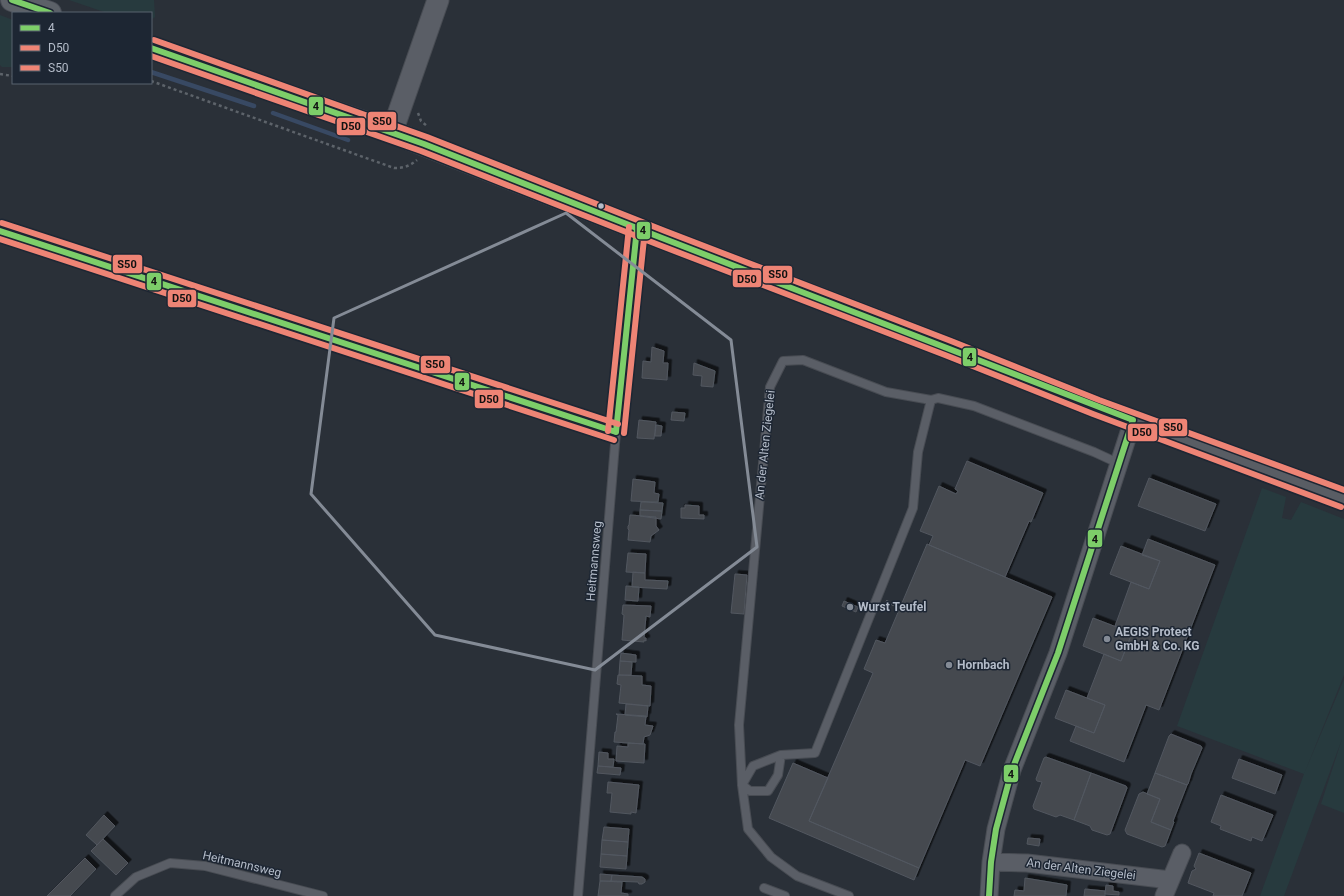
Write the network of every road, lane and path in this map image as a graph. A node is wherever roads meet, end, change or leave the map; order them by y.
1 (12, 0) edge
2 (438, 0) edge
3 (47, 12) edge
4 (152, 48) edge
5 (0, 74) edge
6 (12, 76) edge
7 (152, 81) edge
8 (392, 132) junction
9 (418, 158) dead end
10 (637, 228) junction
11 (0, 231) edge
12 (931, 400) junction
13 (1133, 420) junction
14 (616, 432) junction
15 (1120, 464) junction
16 (1344, 499) edge
17 (781, 755) junction
18 (742, 785) junction
19 (1182, 853) dead end
20 (992, 862) junction
21 (1170, 880) junction
22 (764, 888) dead end
23 (115, 896) edge
24 (324, 896) edge
25 (578, 896) edge
26 (785, 896) edge
27 (849, 896) edge
28 (989, 896) edge
29 (1164, 896) edge

1 - 3 main road
2 - 8 street
4 - 8 main road
5 - 6 path
7 - 9 path
8 - 10 main road
10 - 13 main road
10 - 14 lane, Heitmannsweg
11 - 14 lane
12 - 15 lane
12 - 17 lane
12 - 18 lane, An der Alten Ziegelei
13 - 15 street
13 - 16 main road
14 - 25 lane, Heitmannsweg
15 - 20 street
17 - 18 lane
17 - 18 lane
18 - 27 lane, An der Alten Ziegelei
19 - 21 street
20 - 21 street, An der Alten Ziegelei
20 - 28 street
21 - 29 street
22 - 26 lane
23 - 24 lane, Heitmannsweg

